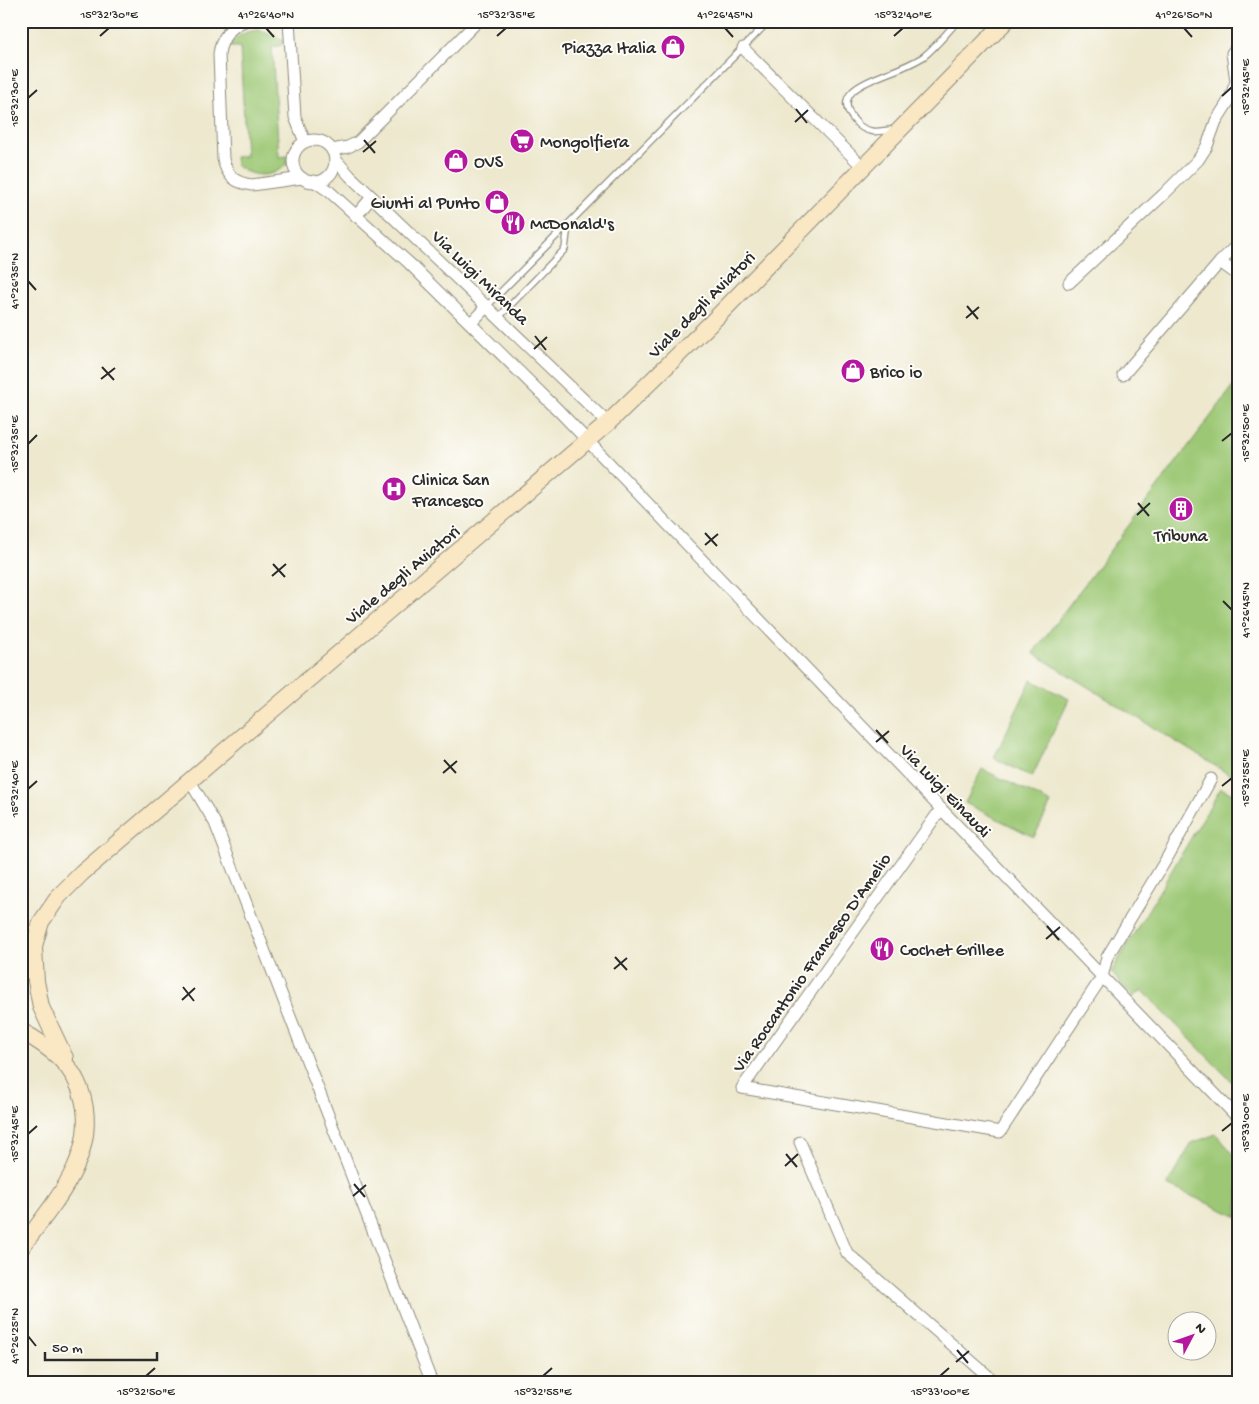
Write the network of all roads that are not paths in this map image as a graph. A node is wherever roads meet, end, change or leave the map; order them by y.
1 (245, 21) edge
2 (288, 21) edge
3 (478, 21) edge
4 (769, 21) edge
5 (958, 21) edge
6 (1006, 21) edge
7 (1238, 46) edge
8 (743, 48) junction
9 (902, 128) junction
10 (305, 142) junction
11 (333, 154) junction
12 (864, 168) junction
13 (302, 178) junction
14 (314, 181) junction
15 (372, 197) junction
16 (356, 216) junction
17 (568, 225) junction
18 (1238, 244) edge
19 (1220, 262) junction
20 (1238, 276) edge
21 (1069, 283) dead end
22 (487, 306) junction
23 (498, 318) junction
24 (471, 324) junction
25 (1123, 375) dead end
26 (608, 423) junction
27 (588, 442) junction
28 (1211, 779) dead end
29 (190, 781) junction
30 (940, 809) junction
31 (34, 946) junction
32 (21, 974) edge
33 (1102, 977) junction
34 (21, 1031) edge
35 (70, 1068) junction
36 (1238, 1118) edge
37 (800, 1142) dead end
38 (21, 1248) edge
39 (432, 1383) edge
40 (996, 1383) edge

1 - 13 street
2 - 10 street
3 - 11 street
4 - 8 lane
5 - 9 lane
6 - 9 main road, Viale degli Aviatori
7 - 21 street
8 - 12 street
8 - 17 lane
9 - 12 main road, Viale degli Aviatori
10 - 11 street
10 - 13 street
11 - 14 street
11 - 15 street, Via Luigi Miranda
12 - 26 main road, Viale degli Aviatori
13 - 14 street
14 - 16 street
15 - 16 street
15 - 22 street, Via Luigi Miranda
16 - 24 street
17 - 22 lane
17 - 23 lane
18 - 19 street
19 - 20 street
19 - 25 street
22 - 23 street, Via Luigi Miranda
22 - 24 street
23 - 26 street, Via Luigi Miranda
24 - 27 street
26 - 27 main road, Viale degli Aviatori
27 - 29 main road, Viale degli Aviatori
27 - 30 street, Via Luigi Einaudi
28 - 33 street
29 - 31 main road, Viale degli Aviatori
29 - 39 street
30 - 33 street, Via Luigi Einaudi
30 - 33 street, Via Roccantonio Francesco D'Amelio
31 - 32 main road, Viale degli Aviatori
31 - 35 main road, Viale degli Aviatori
33 - 36 street, Via Luigi Einaudi
34 - 35 main road, Viale degli Aviatori
35 - 38 main road, Viale degli Aviatori
37 - 40 street

